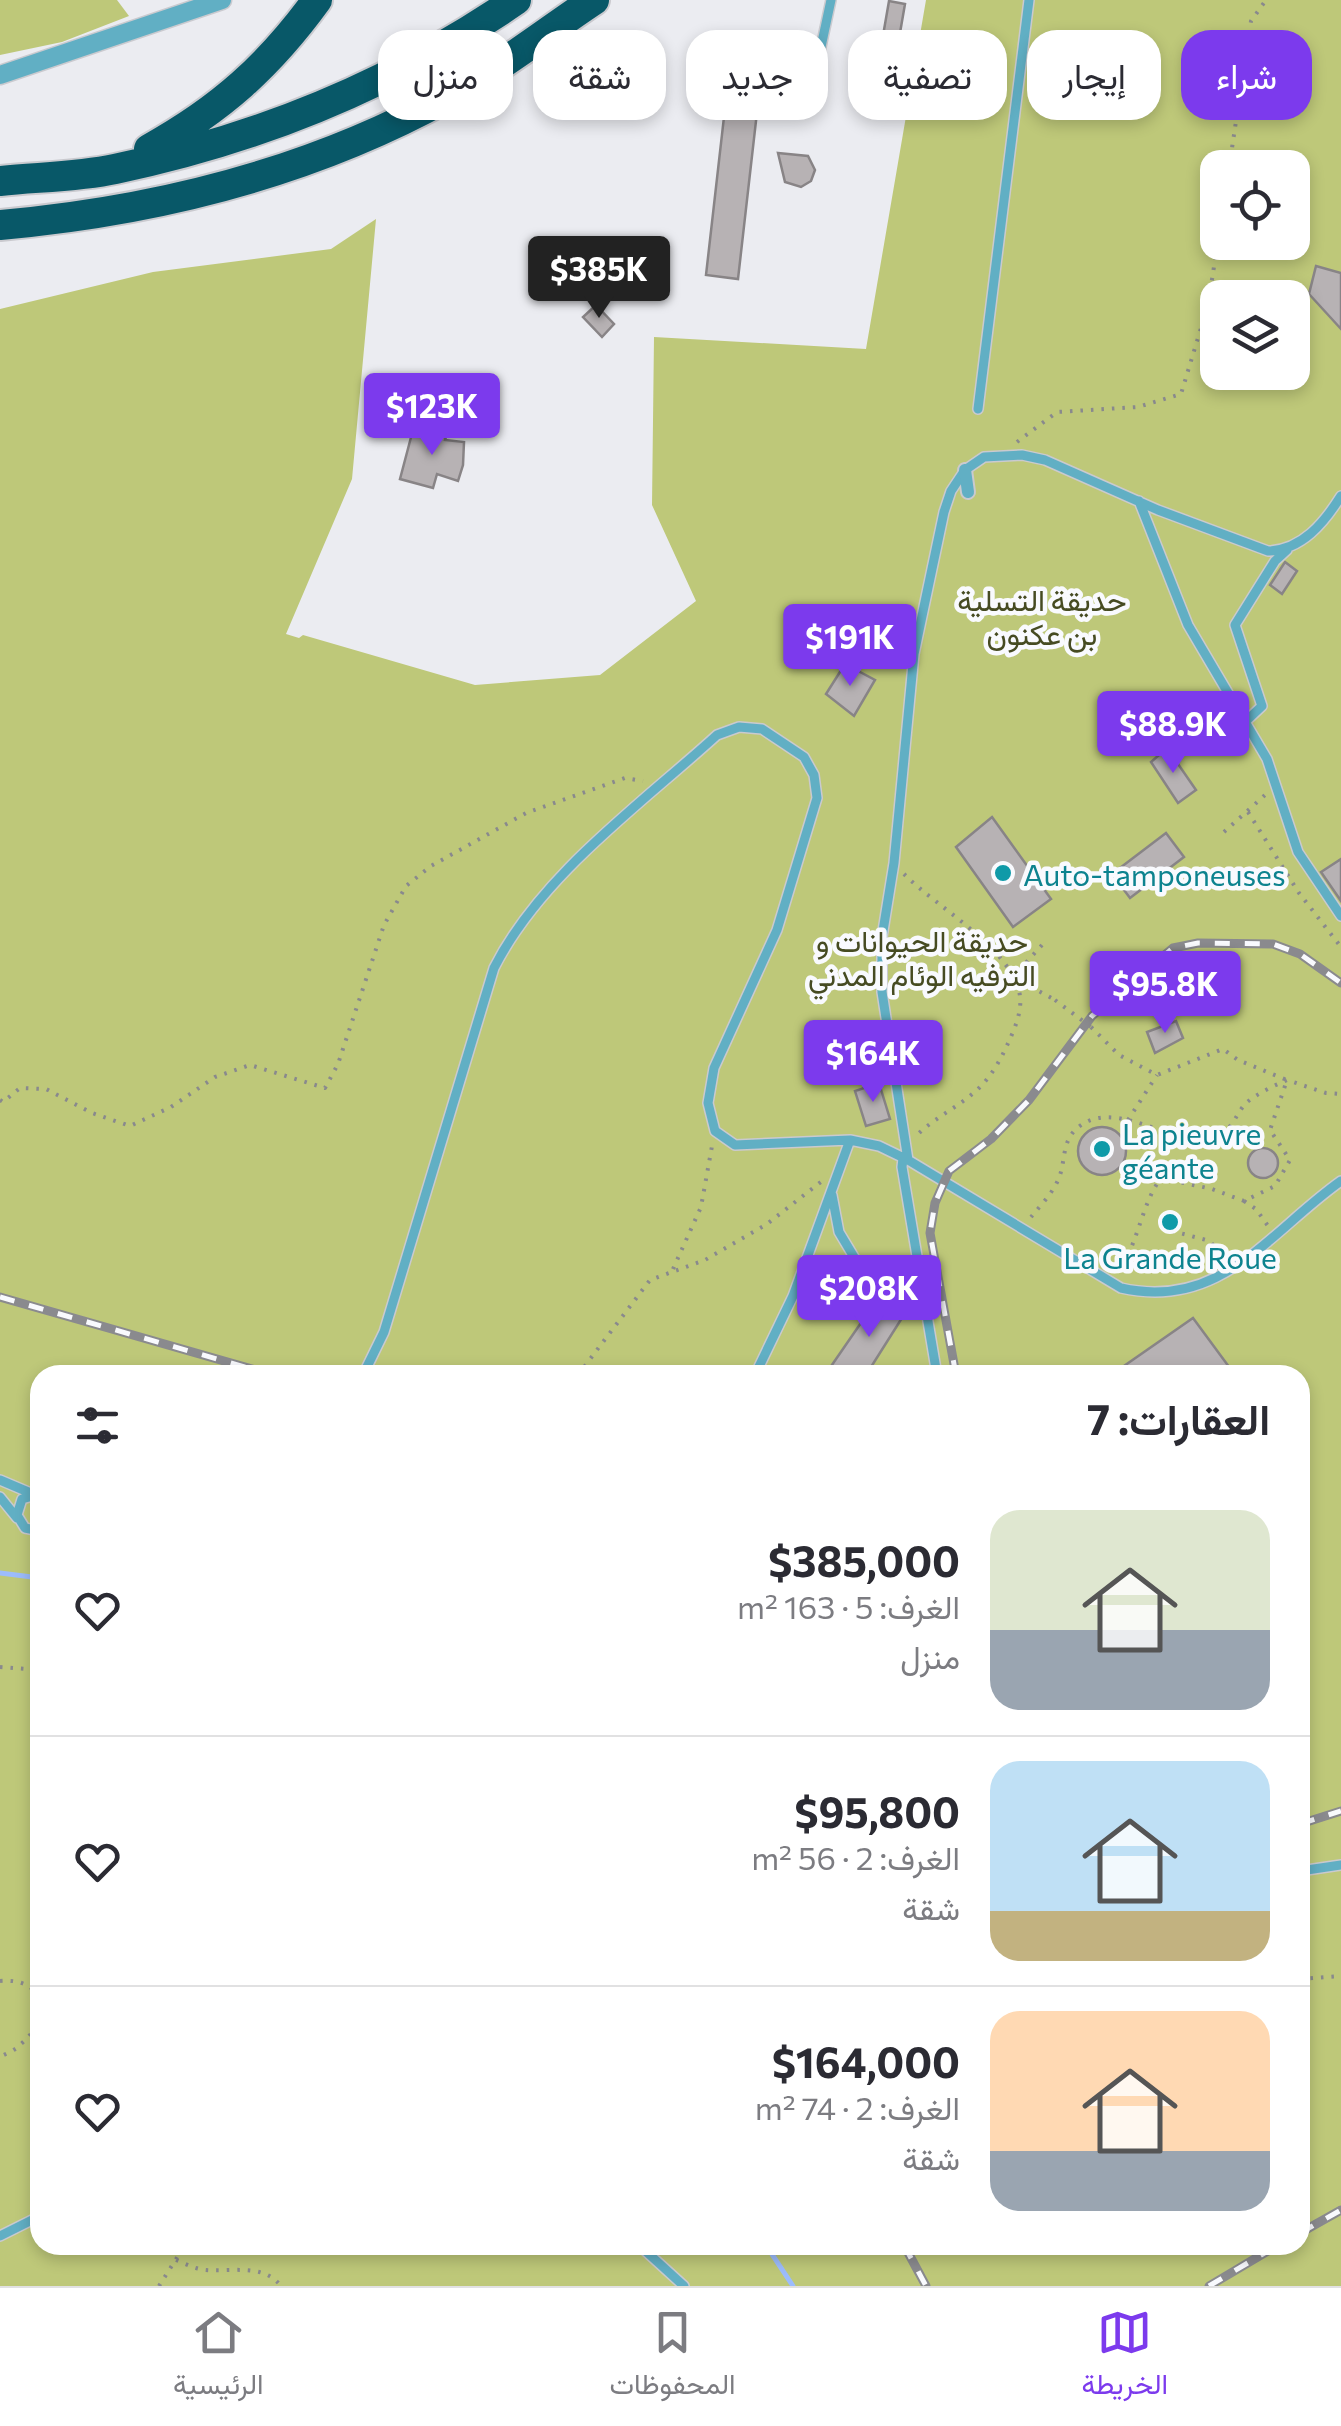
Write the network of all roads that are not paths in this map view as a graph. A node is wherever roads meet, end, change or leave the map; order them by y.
1 (222, 0) edge
2 (317, 0) edge
3 (516, 0) edge
4 (594, 0) edge
5 (830, 0) edge
6 (1029, 0) edge
7 (824, 30) edge
8 (0, 76) edge
9 (111, 170) junction
10 (0, 181) edge
11 (0, 226) edge
12 (978, 409) dead end
13 (965, 470) junction
14 (968, 492) dead end
15 (1341, 496) edge
16 (1139, 502) junction
17 (1341, 511) edge
18 (1324, 521) junction
19 (1287, 550) junction
20 (1246, 721) junction
21 (1341, 916) edge
22 (850, 1140) junction
23 (905, 1159) junction
24 (1341, 1181) edge
25 (832, 1192) junction
26 (878, 1298) dead end
27 (369, 1365) edge
28 (761, 1365) edge
29 (935, 1365) edge
30 (0, 1480) edge
31 (30, 1491) edge
32 (0, 1497) edge
33 (30, 1498) edge
34 (21, 1524) junction
35 (30, 1527) edge
36 (30, 1533) edge
37 (1341, 1865) edge
38 (1310, 1870) edge
39 (30, 2221) edge
40 (0, 2236) edge
41 (649, 2255) edge
42 (679, 2285) edge

1 - 8 street
2 - 9 highway
3 - 9 highway
4 - 11 highway
5 - 7 lane
6 - 12 lane
9 - 10 highway
13 - 14 street
13 - 16 lane
13 - 23 lane
15 - 18 lane
16 - 19 lane
16 - 20 lane
17 - 18 lane
18 - 19 lane
19 - 20 lane
20 - 21 lane
22 - 23 lane
22 - 25 lane
22 - 27 lane
23 - 24 lane
23 - 29 lane
25 - 26 lane
25 - 28 lane
30 - 31 lane
32 - 34 lane
33 - 34 lane
34 - 35 lane
34 - 36 lane
37 - 38 lane
39 - 40 lane
41 - 42 lane

